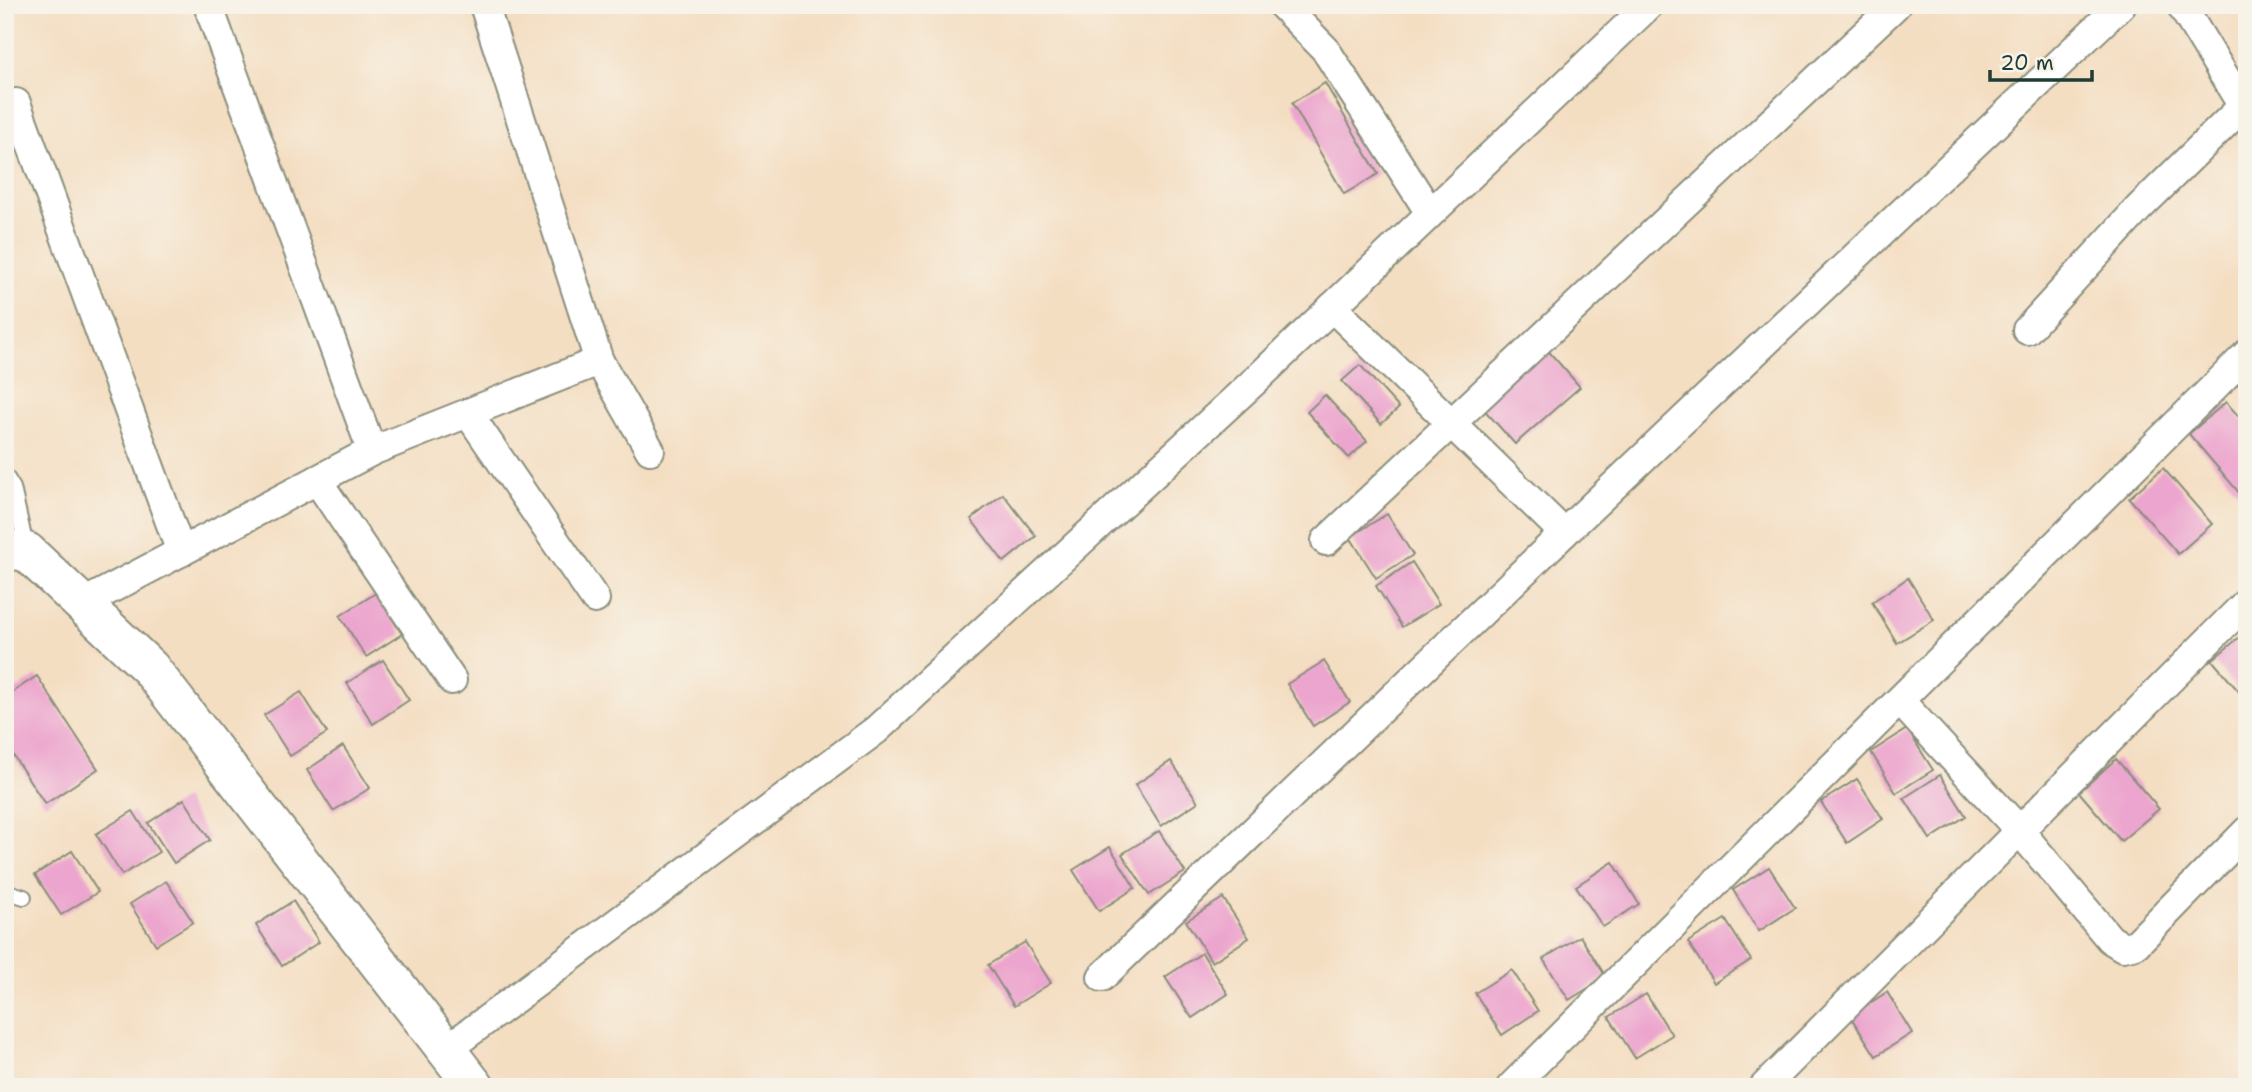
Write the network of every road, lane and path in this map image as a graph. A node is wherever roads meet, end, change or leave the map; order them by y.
1 (208, 5) edge
2 (484, 5) edge
3 (1282, 5) edge
4 (1649, 5) edge
5 (1896, 5) edge
6 (2121, 5) edge
7 (2181, 5) edge
8 (16, 103) dead end
9 (2245, 110) edge
10 (1430, 214) junction
11 (1332, 307) junction
12 (2027, 330) dead end
13 (2247, 354) edge
14 (599, 361) junction
15 (468, 414) junction
16 (1451, 422) junction
17 (650, 450) dead end
18 (372, 451) junction
19 (5, 475) edge
20 (317, 480) junction
21 (1564, 533) junction
22 (1326, 541) dead end
23 (16, 550) edge
24 (181, 552) junction
25 (595, 599) dead end
26 (2247, 602) edge
27 (82, 604) junction
28 (452, 681) dead end
29 (1899, 701) junction
30 (2019, 830) junction
31 (2247, 831) edge
32 (5, 891) edge
33 (24, 897) dead end
34 (1102, 977) dead end
35 (446, 1050) junction
36 (475, 1087) edge
37 (1511, 1087) edge
38 (1764, 1087) edge

1 - 18 street
2 - 14 street
3 - 10 street
4 - 10 street
5 - 16 street
6 - 21 street
7 - 9 street
8 - 24 street
9 - 12 street
10 - 11 street
11 - 16 street
11 - 35 street
13 - 29 street
14 - 15 street
14 - 17 street
15 - 18 street
15 - 25 street
16 - 21 street
16 - 22 street
18 - 20 street
19 - 23 lane
20 - 24 street
20 - 28 street
21 - 34 street
23 - 27 main road
24 - 27 street
26 - 30 street
27 - 35 main road
29 - 30 street
29 - 37 street
30 - 31 street
30 - 38 street
32 - 33 lane
35 - 36 main road

